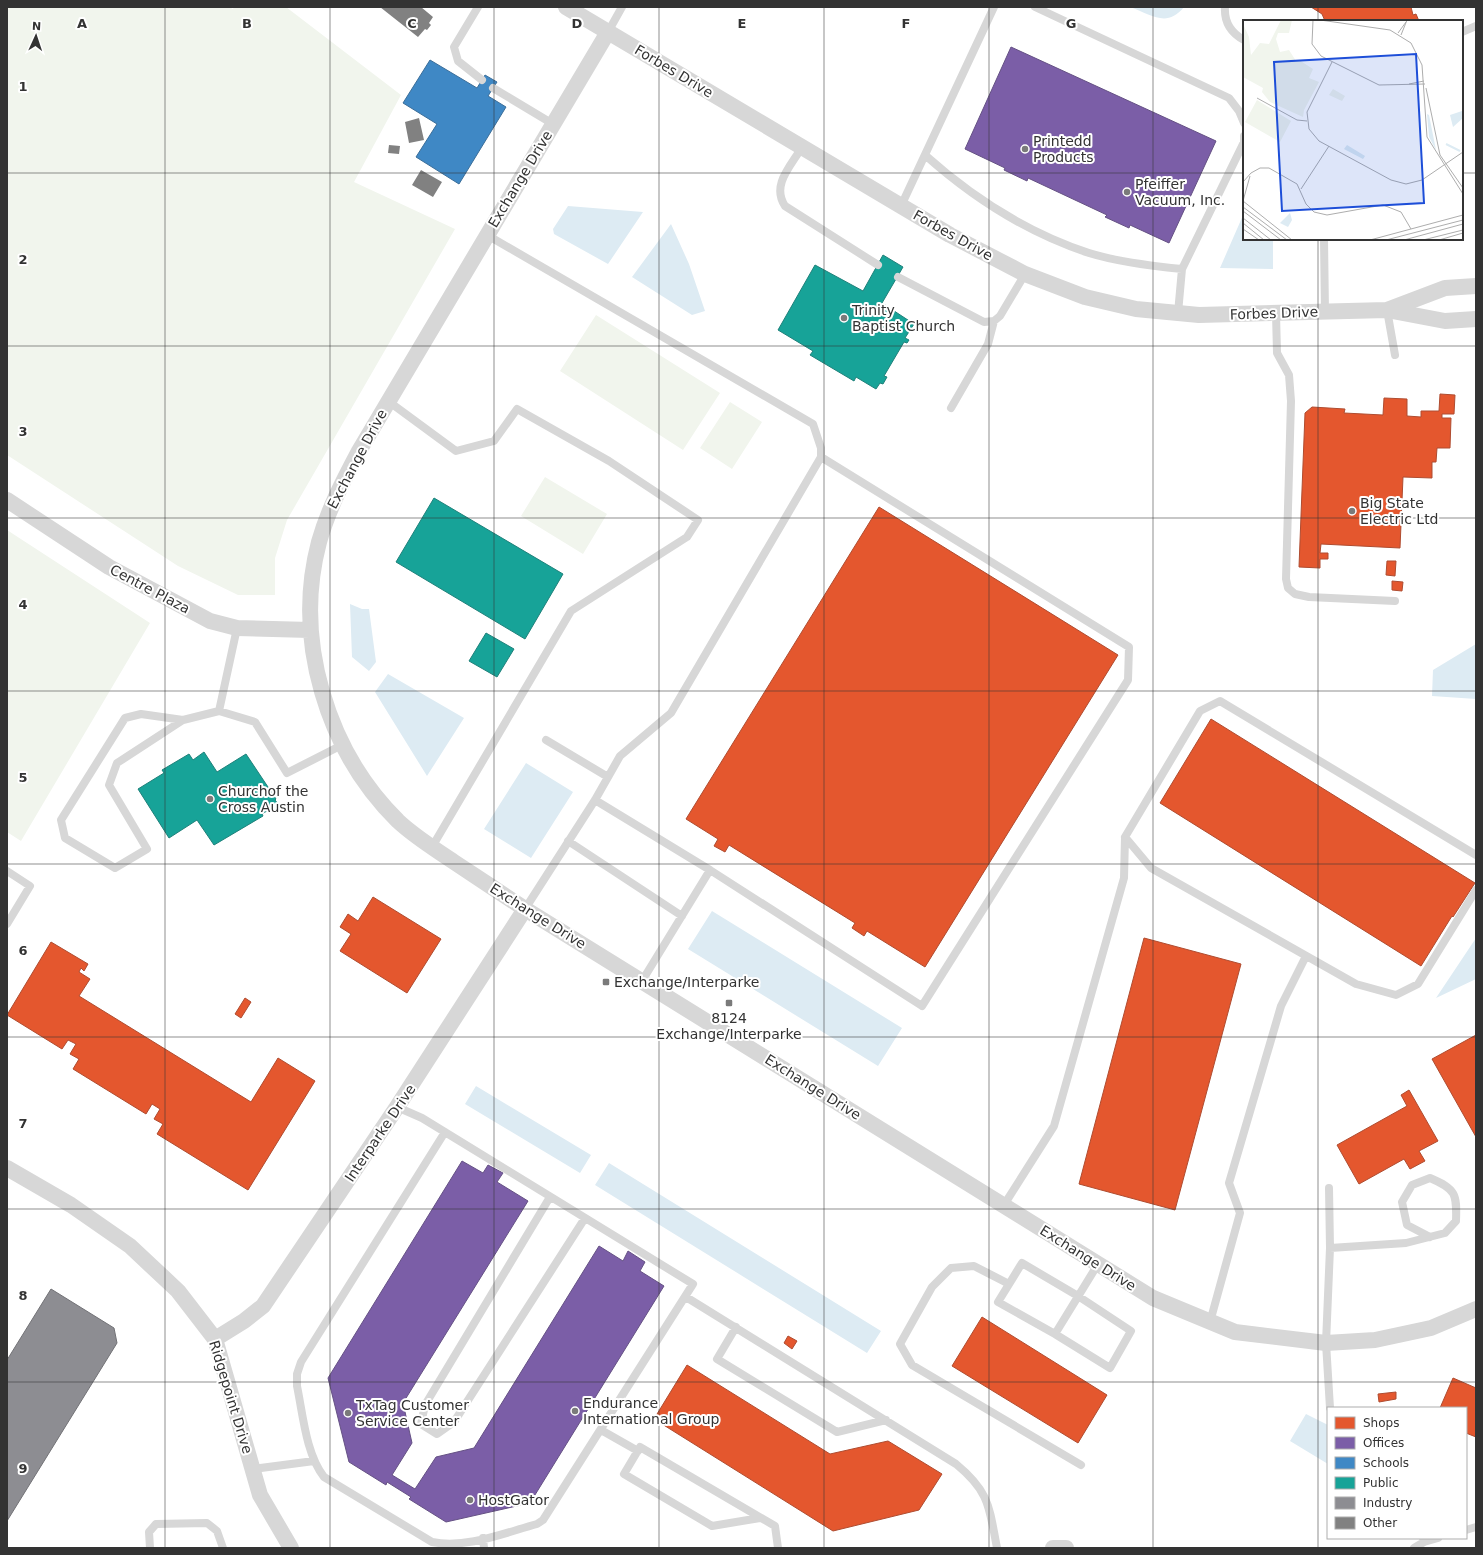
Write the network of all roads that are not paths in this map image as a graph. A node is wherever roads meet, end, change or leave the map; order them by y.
1 (478, 7) edge
2 (566, 7) edge
3 (622, 7) edge
4 (994, 7) edge
5 (1035, 7) edge
6 (1225, 7) edge
7 (1476, 26) edge
8 (608, 32) junction
9 (1463, 32) edge
10 (1243, 39) edge
11 (482, 80) dead end
12 (493, 88) dead end
13 (1243, 121) edge
14 (553, 124) junction
15 (1243, 144) edge
16 (802, 147) junction
17 (925, 155) junction
18 (901, 206) junction
19 (487, 235) junction
20 (1324, 240) edge
21 (878, 265) dead end
22 (1182, 269) junction
23 (1025, 274) junction
24 (898, 277) dead end
25 (1476, 286) edge
26 (1387, 310) junction
27 (1325, 312) junction
28 (1178, 313) junction
29 (1276, 313) junction
30 (1476, 319) edge
31 (994, 321) junction
32 (1395, 355) dead end
33 (388, 401) junction
34 (951, 408) dead end
35 (821, 457) junction
36 (7, 500) edge
37 (1395, 601) dead end
38 (237, 628) junction
39 (310, 630) junction
40 (219, 711) junction
41 (183, 720) junction
42 (546, 740) dead end
43 (342, 745) junction
44 (608, 777) junction
45 (595, 800) junction
46 (1125, 837) junction
47 (568, 841) junction
48 (432, 847) junction
49 (1476, 855) edge
50 (710, 870) junction
51 (7, 871) edge
52 (1476, 890) edge
53 (525, 909) junction
54 (682, 916) junction
55 (7, 924) edge
56 (1306, 956) junction
57 (642, 981) junction
58 (397, 1108) junction
59 (445, 1132) junction
60 (7, 1168) edge
61 (1328, 1188) dead end
62 (550, 1197) junction
63 (1004, 1205) junction
64 (585, 1218) junction
65 (1430, 1237) junction
66 (1330, 1248) junction
67 (1098, 1264) junction
68 (1009, 1284) junction
69 (1078, 1296) junction
70 (686, 1297) junction
71 (1476, 1309) edge
72 (1210, 1322) junction
73 (736, 1327) junction
74 (1055, 1334) junction
75 (215, 1339) junction
76 (1326, 1343) junction
77 (1330, 1407) edge
78 (886, 1420) junction
79 (601, 1430) junction
80 (638, 1452) junction
81 (314, 1460) junction
82 (1081, 1465) dead end
83 (253, 1469) junction
84 (760, 1518) junction
85 (483, 1538) junction
86 (1424, 1540) edge
87 (150, 1548) edge
88 (223, 1548) edge
89 (291, 1548) edge
90 (484, 1548) edge
91 (778, 1548) edge
92 (997, 1548) edge
93 (1053, 1548) edge
94 (1066, 1548) edge
95 (1414, 1548) edge

1 - 11 lane
2 - 8 street, Forbes Drive
3 - 8 lane
4 - 17 lane
5 - 13 lane
6 - 10 lane
7 - 9 lane
8 - 14 street, Exchange Drive
8 - 16 street, Forbes Drive
12 - 14 lane
14 - 19 street, Exchange Drive
15 - 22 lane
16 - 18 street, Forbes Drive
16 - 21 lane
17 - 18 lane
17 - 22 lane
18 - 23 street, Forbes Drive
19 - 33 street, Exchange Drive
19 - 35 lane
20 - 27 lane
22 - 28 lane
23 - 28 street, Forbes Drive
23 - 31 lane
24 - 31 lane
25 - 26 street, Forbes Drive
26 - 27 street, Forbes Drive
26 - 30 street, Forbes Drive
26 - 32 lane
27 - 29 street, Forbes Drive
28 - 29 street, Forbes Drive
29 - 37 lane
31 - 34 lane
33 - 39 street, Exchange Drive
33 - 48 lane
35 - 44 lane
35 - 50 lane
36 - 38 street, Centre Plaza
38 - 39 street, Centre Plaza
38 - 40 lane
39 - 43 street, Exchange Drive
40 - 41 lane
40 - 43 lane
41 - 41 lane
42 - 44 lane
43 - 48 street, Exchange Drive
44 - 45 lane
45 - 47 lane
45 - 50 lane
46 - 49 lane
46 - 56 lane
46 - 63 lane
47 - 53 lane
47 - 54 lane
48 - 53 street, Exchange Drive
50 - 54 lane
51 - 55 lane
52 - 56 lane
53 - 57 street, Exchange Drive
53 - 58 street, Interparke Drive
54 - 57 lane
56 - 72 lane
57 - 63 street, Exchange Drive
58 - 59 lane
58 - 75 street, Interparke Drive
59 - 62 lane
59 - 81 lane
60 - 75 street, Ridgepoint Drive
61 - 66 lane
62 - 64 lane
62 - 64 lane
63 - 67 street, Exchange Drive
64 - 70 lane
65 - 65 lane
65 - 66 lane
66 - 76 lane
67 - 69 lane
67 - 72 street, Exchange Drive
68 - 69 lane
68 - 74 lane
68 - 82 lane
69 - 74 lane
69 - 74 lane
70 - 73 lane
70 - 79 lane
71 - 76 street, Exchange Drive
72 - 76 street, Exchange Drive
73 - 78 lane
73 - 78 lane
75 - 83 street, Ridgepoint Drive
76 - 77 lane
78 - 92 lane
79 - 80 lane
79 - 85 lane
80 - 84 lane
80 - 84 lane
81 - 83 lane
81 - 85 lane
83 - 89 street, Ridgepoint Drive
84 - 91 lane
85 - 90 lane
86 - 95 lane
87 - 88 lane
93 - 94 street

